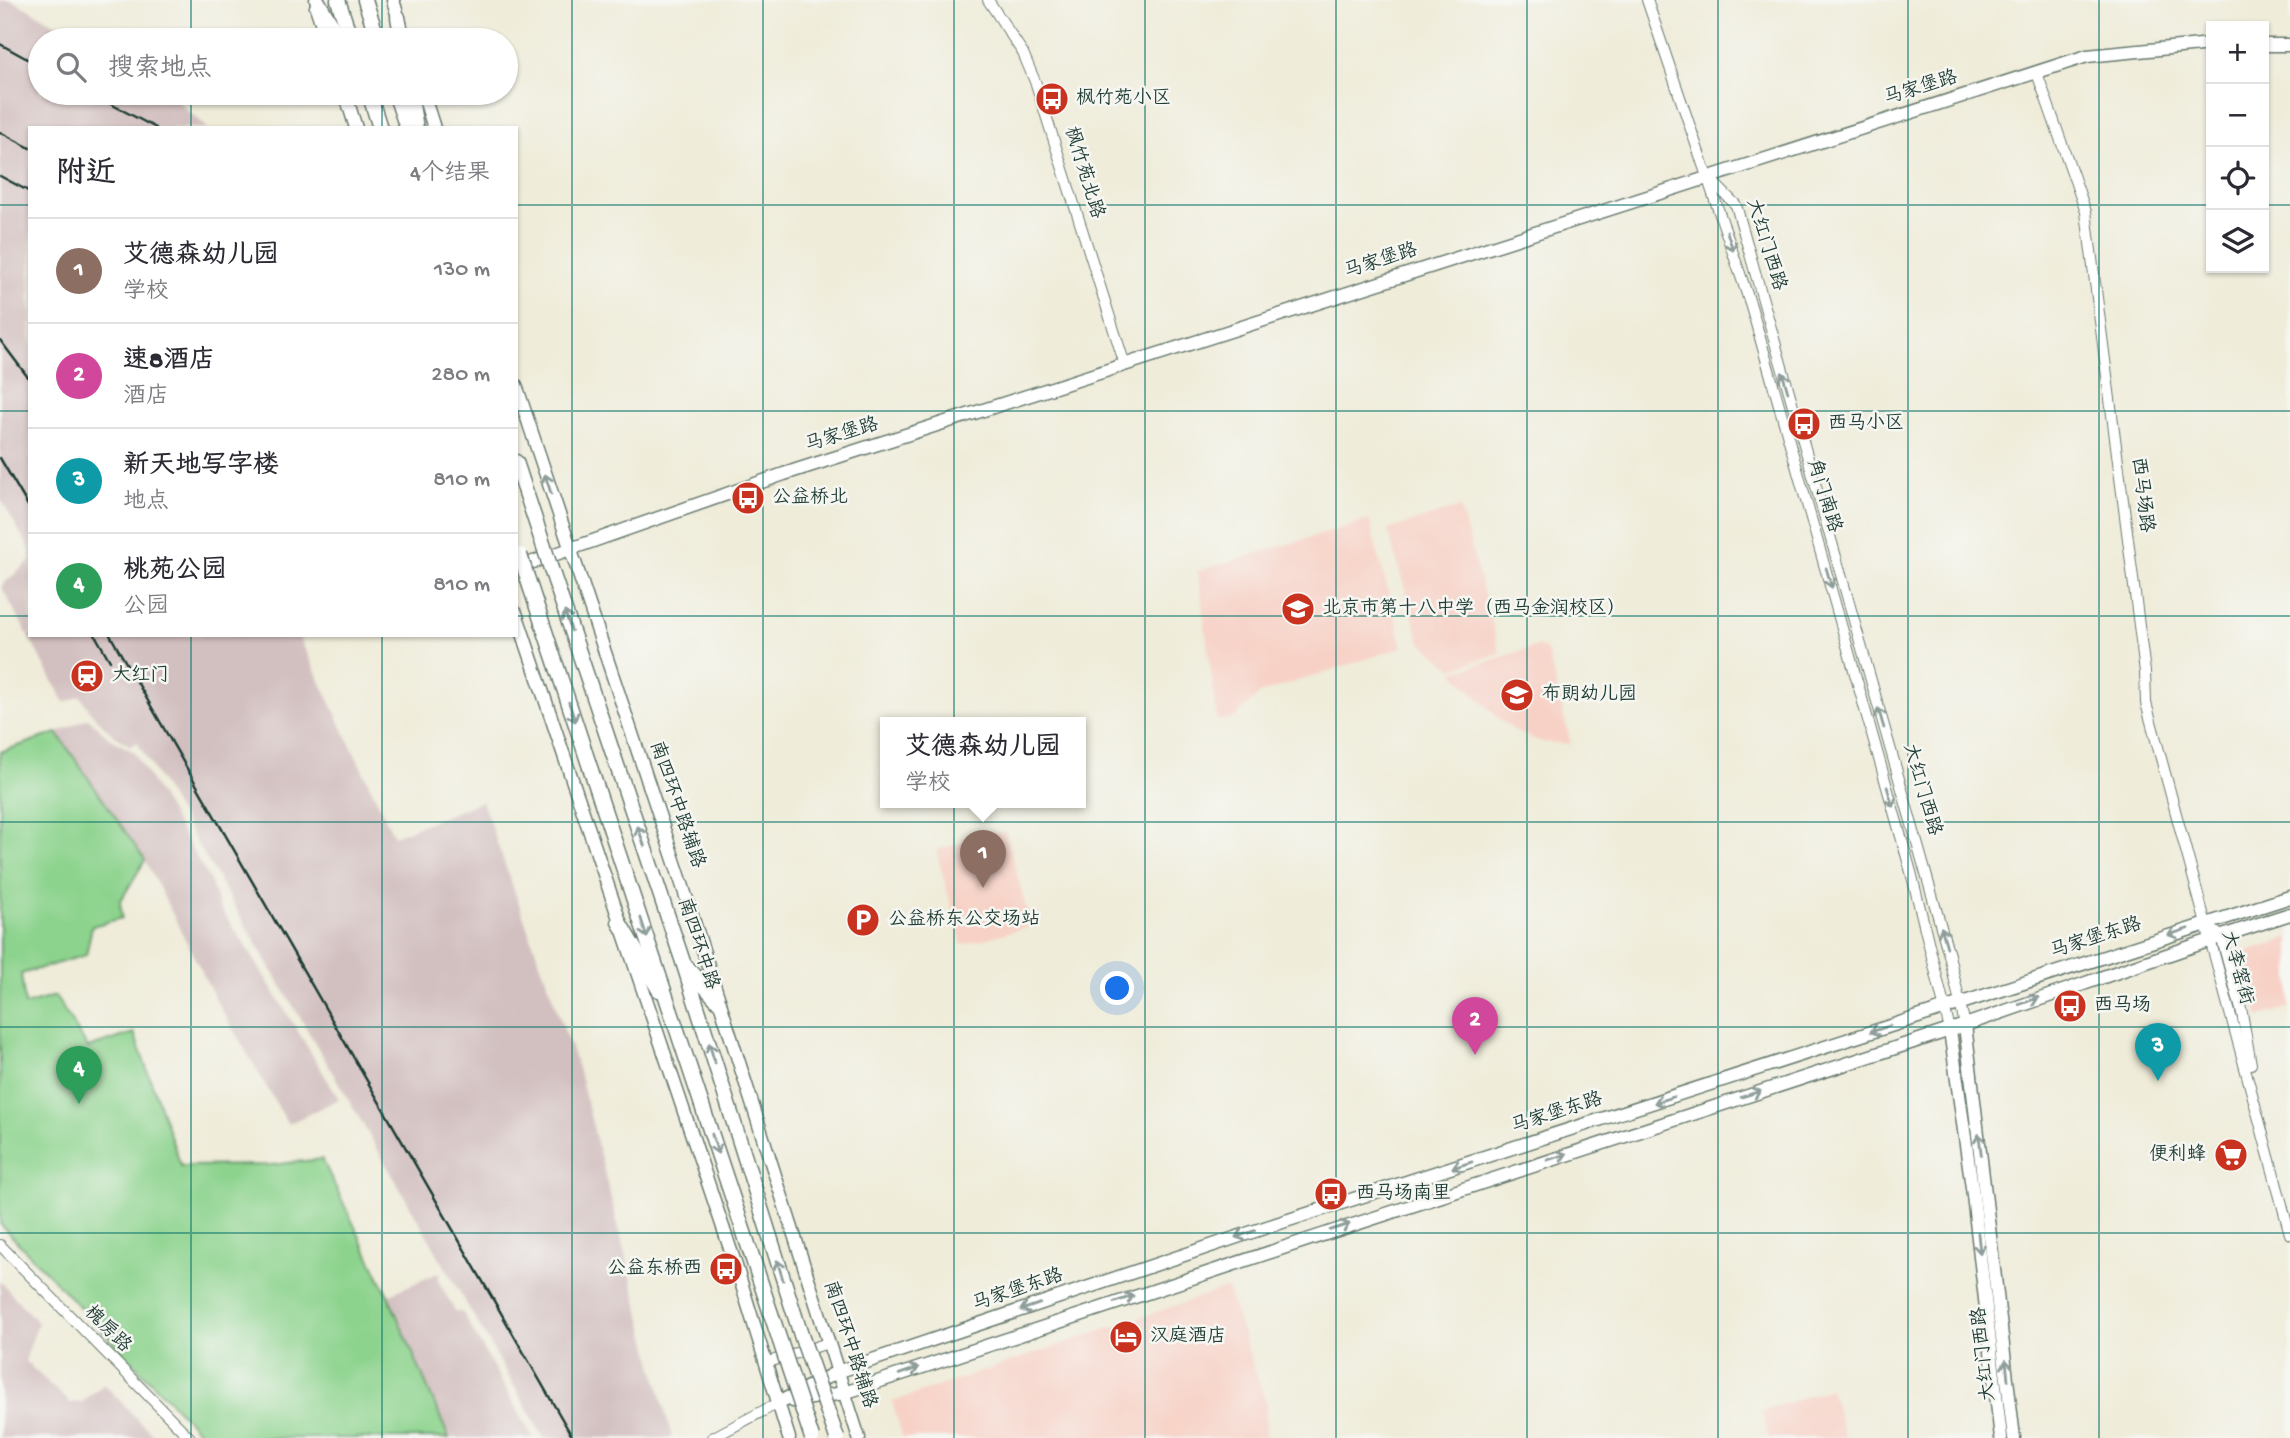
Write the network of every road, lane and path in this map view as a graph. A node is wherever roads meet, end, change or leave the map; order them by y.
1 (316, 0) edge
2 (338, 0) edge
3 (365, 0) edge
4 (393, 0) edge
5 (988, 0) edge
6 (1647, 0) edge
7 (398, 17) joint
8 (324, 28) edge
9 (333, 28) edge
10 (347, 28) edge
11 (374, 28) edge
12 (401, 28) edge
13 (2206, 44) edge
14 (2269, 45) edge
15 (2290, 45) edge
16 (2037, 73) junction
17 (349, 105) edge
18 (373, 105) edge
19 (399, 105) edge
20 (412, 105) edge
21 (427, 105) edge
22 (355, 126) edge
23 (379, 126) edge
24 (406, 126) edge
25 (416, 126) edge
26 (433, 126) edge
27 (1708, 177) junction
28 (1125, 365) junction
29 (518, 390) edge
30 (518, 468) edge
31 (569, 549) junction
32 (520, 561) edge
33 (518, 619) edge
34 (2290, 897) edge
35 (2290, 914) edge
36 (619, 922) junction
37 (2205, 923) junction
38 (2215, 938) junction
39 (683, 962) junction
40 (719, 1002) junction
41 (1962, 1002) junction
42 (1945, 1008) junction
43 (673, 1015) junction
44 (1965, 1025) junction
45 (1950, 1030) junction
46 (2290, 1210) edge
47 (2290, 1234) edge
48 (0, 1245) edge
49 (828, 1343) junction
50 (765, 1363) junction
51 (837, 1372) junction
52 (844, 1392) junction
53 (778, 1403) junction
54 (190, 1438) edge
55 (712, 1438) edge
56 (789, 1438) edge
57 (812, 1438) edge
58 (837, 1438) edge
59 (859, 1438) edge
60 (2001, 1438) edge
61 (2014, 1438) edge

1 - 8 main road
1 - 9 highway
2 - 10 highway
3 - 11 highway
4 - 7 main road
5 - 28 street, 枫竹苑北路
6 - 27 street, 角门南路
7 - 12 highway
13 - 16 main road, 马家堡路
14 - 15 main road
16 - 27 main road, 马家堡路
16 - 37 street, 西马场路
17 - 22 main road
18 - 23 highway
19 - 24 highway
20 - 25 highway
21 - 26 main road
27 - 28 main road, 马家堡路
41 -> 27 street, 大红门西路
27 -> 42 street, 角门南路
28 - 31 main road, 马家堡路
31 -> 29 main road, 南四环中路辅路
39 -> 30 highway, 南四环中路, bridge
31 - 32 main road, 马家堡路
31 - 40 main road, 南四环中路辅路
32 -> 43 highway
33 - 36 main road
34 - 37 main road, 马家堡东路
35 - 38 main road, 马家堡东路
36 - 43 highway
36 - 50 main road
37 - 38 street, 大李窑街
37 -> 41 main road, 马家堡东路
44 -> 38 main road, 马家堡东路
38 - 46 street, 大李窑街
38 - 47 street, 大李窑街
39 - 40 highway
58 -> 39 highway, 南四环中路, bridge
40 - 49 main road, 南四环中路辅路
41 - 42 main road, 马家堡东路
41 - 44 street, 大红门西路
42 - 45 street, 大红门西路
42 -> 51 main road, 马家堡东路
43 -> 57 highway, bridge
44 - 45 main road, 马家堡东路
61 -> 44 main road, 大红门西路
52 -> 45 main road, 马家堡东路
45 -> 60 main road, 大红门西路
48 - 54 street, 槐房路
49 - 50 street
49 - 51 main road, 南四环中路辅路
50 - 53 main road
51 - 52 main road, 南四环中路辅路
51 - 53 main road, 马家堡东路
52 - 53 main road, 马家堡东路
52 - 59 main road, 南四环中路辅路
53 - 55 street
53 - 56 main road

